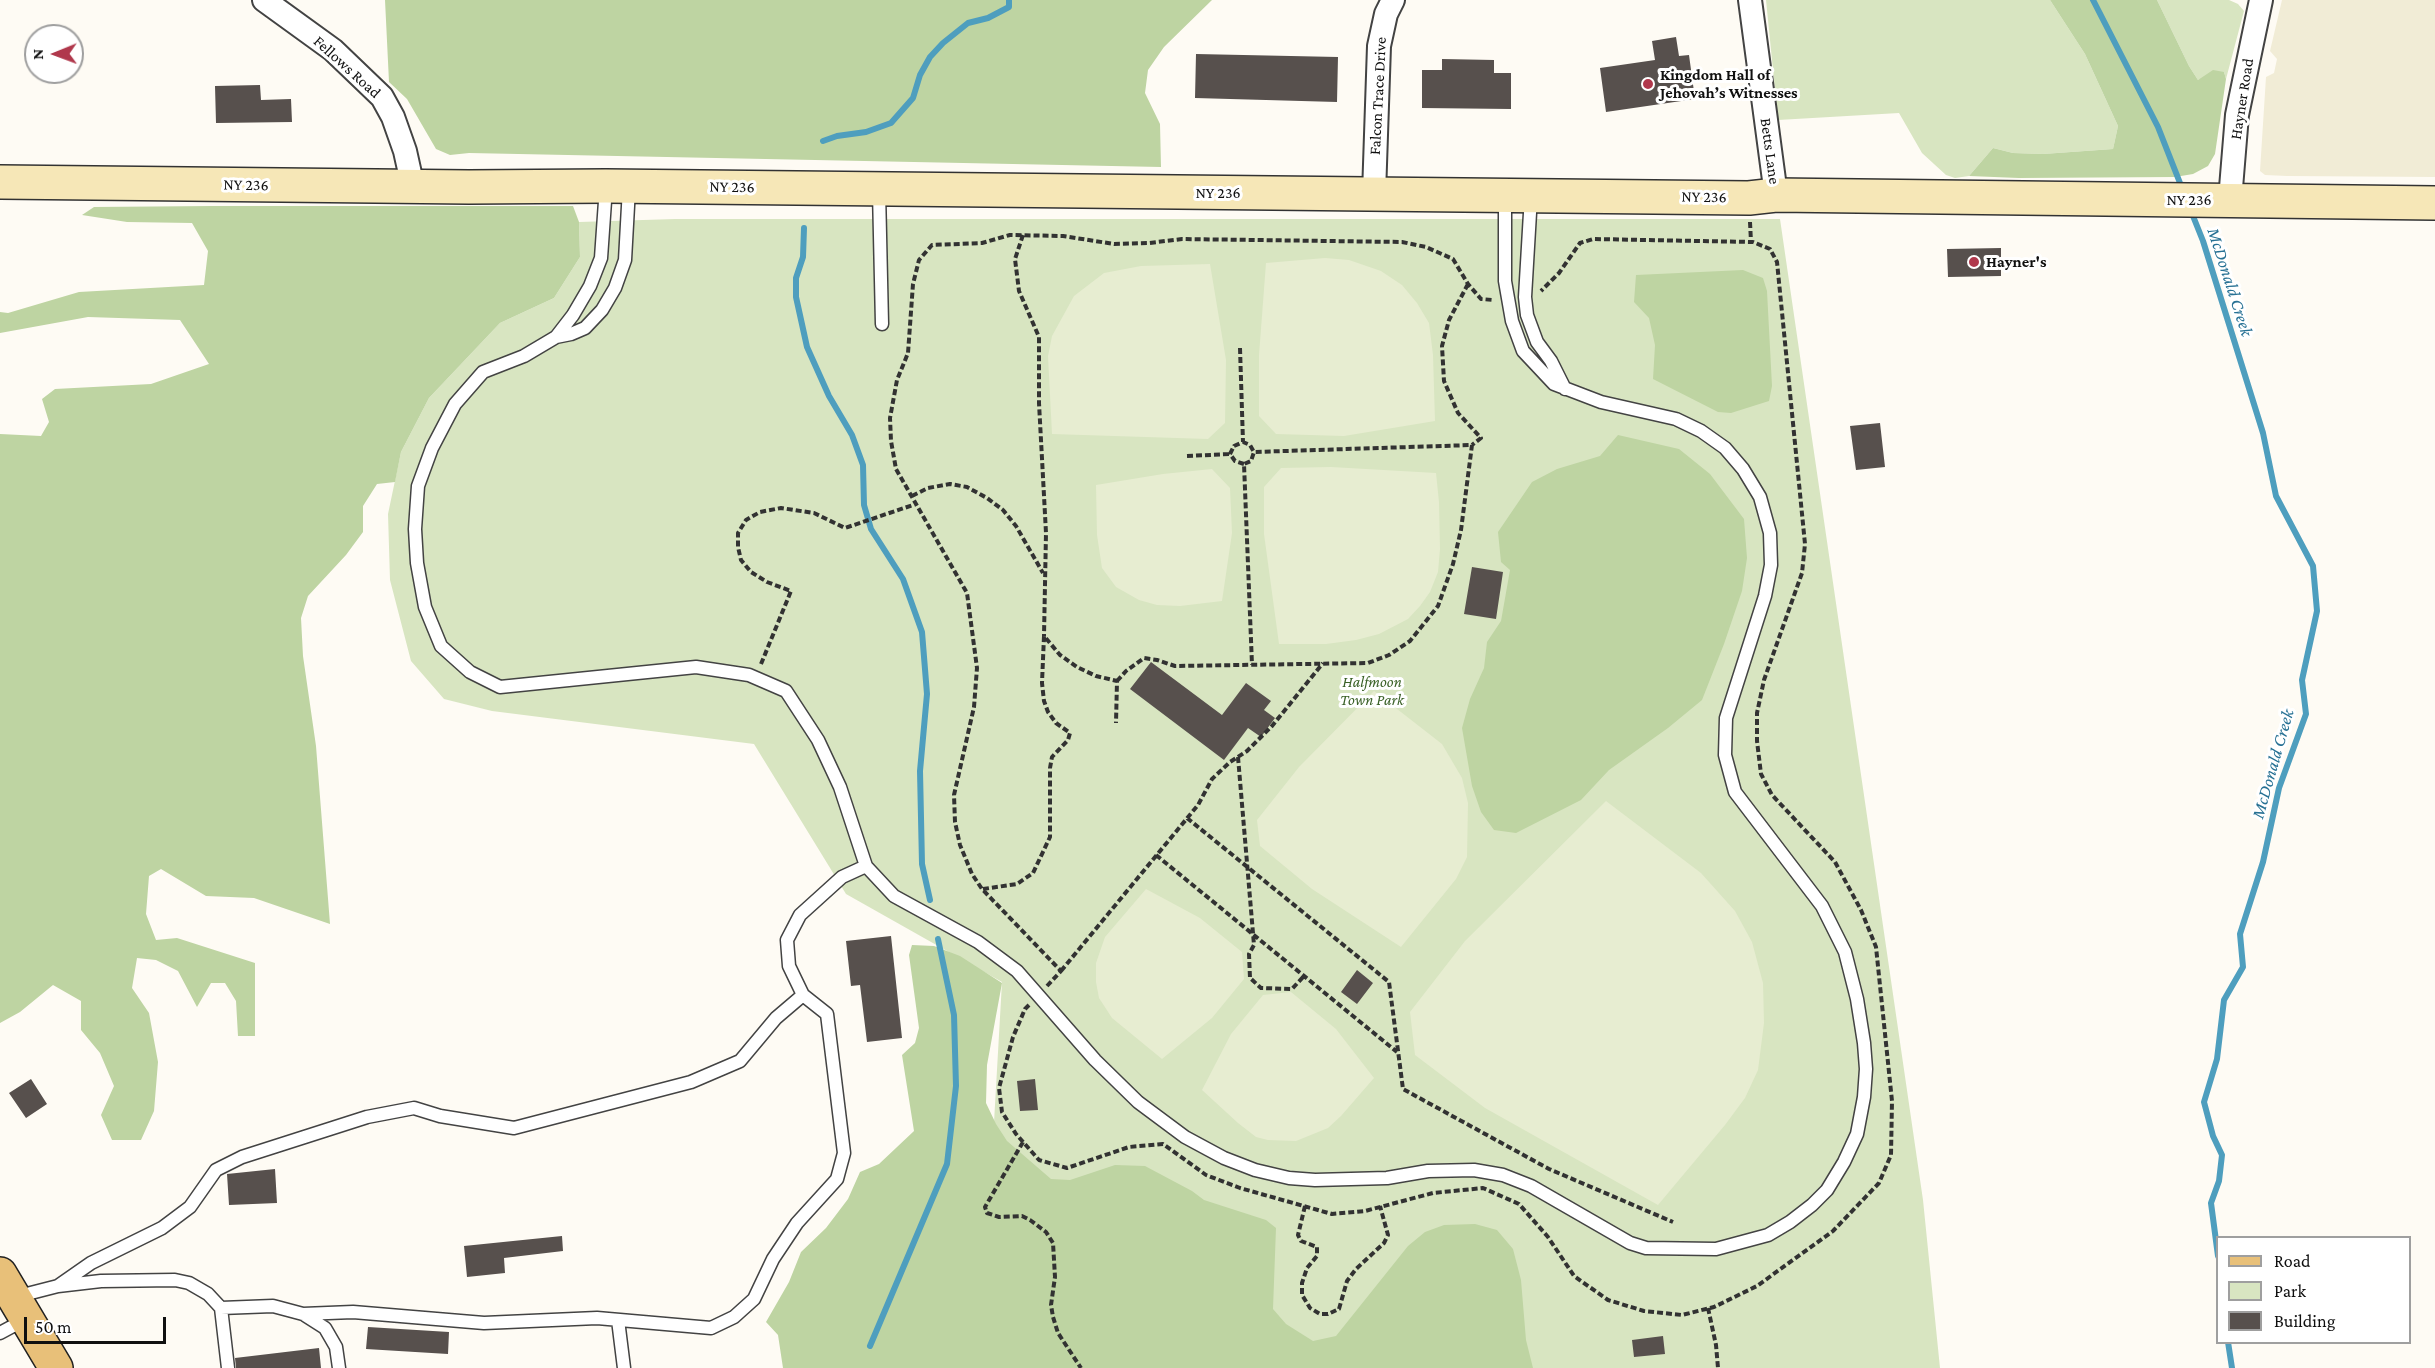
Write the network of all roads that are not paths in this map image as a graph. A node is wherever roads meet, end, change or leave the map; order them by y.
1 (264, 0) edge
2 (1393, 0) edge
3 (1750, 0) edge
4 (2261, 0) edge
5 (0, 182) edge
6 (618, 186) junction
7 (413, 187) junction
8 (879, 189) junction
9 (1374, 194) junction
10 (1518, 195) junction
11 (1776, 195) junction
12 (2230, 200) junction
13 (2435, 203) edge
14 (882, 324) dead end
15 (556, 337) junction
16 (1565, 389) junction
17 (866, 866) junction
18 (803, 995) junction
19 (58, 1286) junction
20 (10, 1306) edge
21 (221, 1308) junction
22 (303, 1314) junction
23 (618, 1320) junction
24 (56, 1368) edge
25 (228, 1368) edge
26 (339, 1368) edge
27 (624, 1368) edge

1 - 7 street, Fellows Road
2 - 9 street, Falcon Trace Drive
3 - 11 street, Betts Lane
4 - 12 street, Hayner Road
5 - 7 main road, NY 236 / NY 236
6 - 7 main road, NY 236 / NY 236
6 - 8 main road, NY 236 / NY 236
6 - 15 lane
6 - 15 lane
8 - 9 main road, NY 236 / NY 236
8 - 14 lane
9 - 10 main road, NY 236 / NY 236
10 - 11 main road, NY 236 / NY 236
10 - 16 lane
10 - 16 lane
11 - 12 main road, NY 236 / NY 236
12 - 13 main road, NY 236 / NY 236
15 - 17 lane
16 - 17 lane
17 - 18 lane
18 - 19 lane
18 - 23 lane
19 - 20 lane
19 - 21 lane
20 - 24 main road
21 - 22 lane
21 - 25 lane
22 - 23 lane
22 - 26 lane
23 - 27 lane

